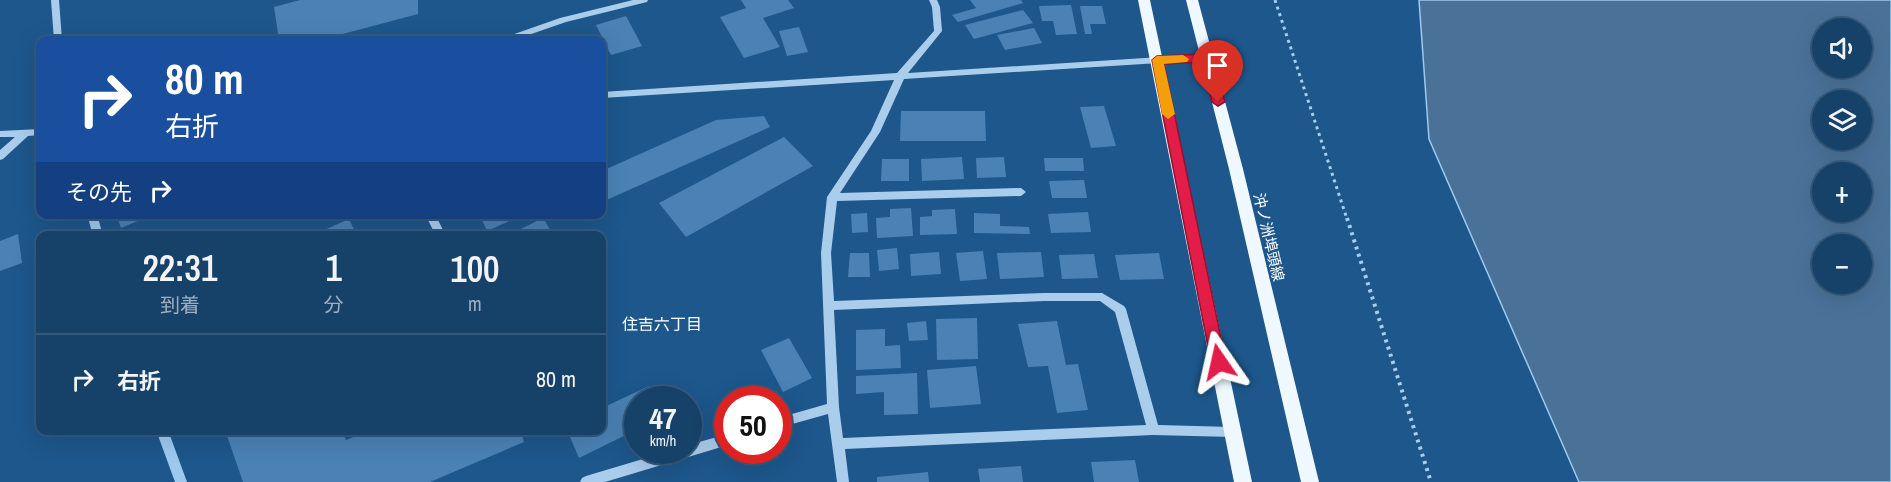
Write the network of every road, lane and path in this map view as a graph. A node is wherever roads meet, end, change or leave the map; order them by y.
1 (55, 0) edge
2 (644, 0) edge
3 (933, 0) edge
4 (1144, 0) edge
5 (1192, 0) edge
6 (1275, 0) edge
7 (58, 36) edge
8 (517, 36) edge
9 (1207, 57) junction
10 (1157, 60) junction
11 (901, 75) junction
12 (606, 95) edge
13 (36, 132) edge
14 (25, 133) junction
15 (0, 134) edge
16 (0, 156) edge
17 (1021, 192) dead end
18 (832, 197) junction
19 (828, 306) junction
20 (833, 407) junction
21 (792, 419) edge
22 (1153, 430) junction
23 (1233, 432) junction
24 (714, 443) edge
25 (838, 444) junction
26 (586, 482) edge
27 (843, 482) edge
28 (1243, 482) edge
29 (1310, 482) edge
30 (1431, 482) edge

1 - 7 street
2 - 8 street
3 - 11 street
4 - 10 main road
5 - 9 main road, 沖ノ洲埠頭線
6 - 30 path
9 - 10 street
9 - 29 main road, 沖ノ洲埠頭線
10 - 11 street
10 - 23 main road
11 - 12 street
11 - 18 street
13 - 14 street
14 - 15 street
14 - 16 street
17 - 18 street
18 - 19 street
19 - 20 street
19 - 22 street
20 - 21 street
20 - 25 street
22 - 23 street
22 - 25 street
23 - 28 main road
24 - 26 street
25 - 27 street

